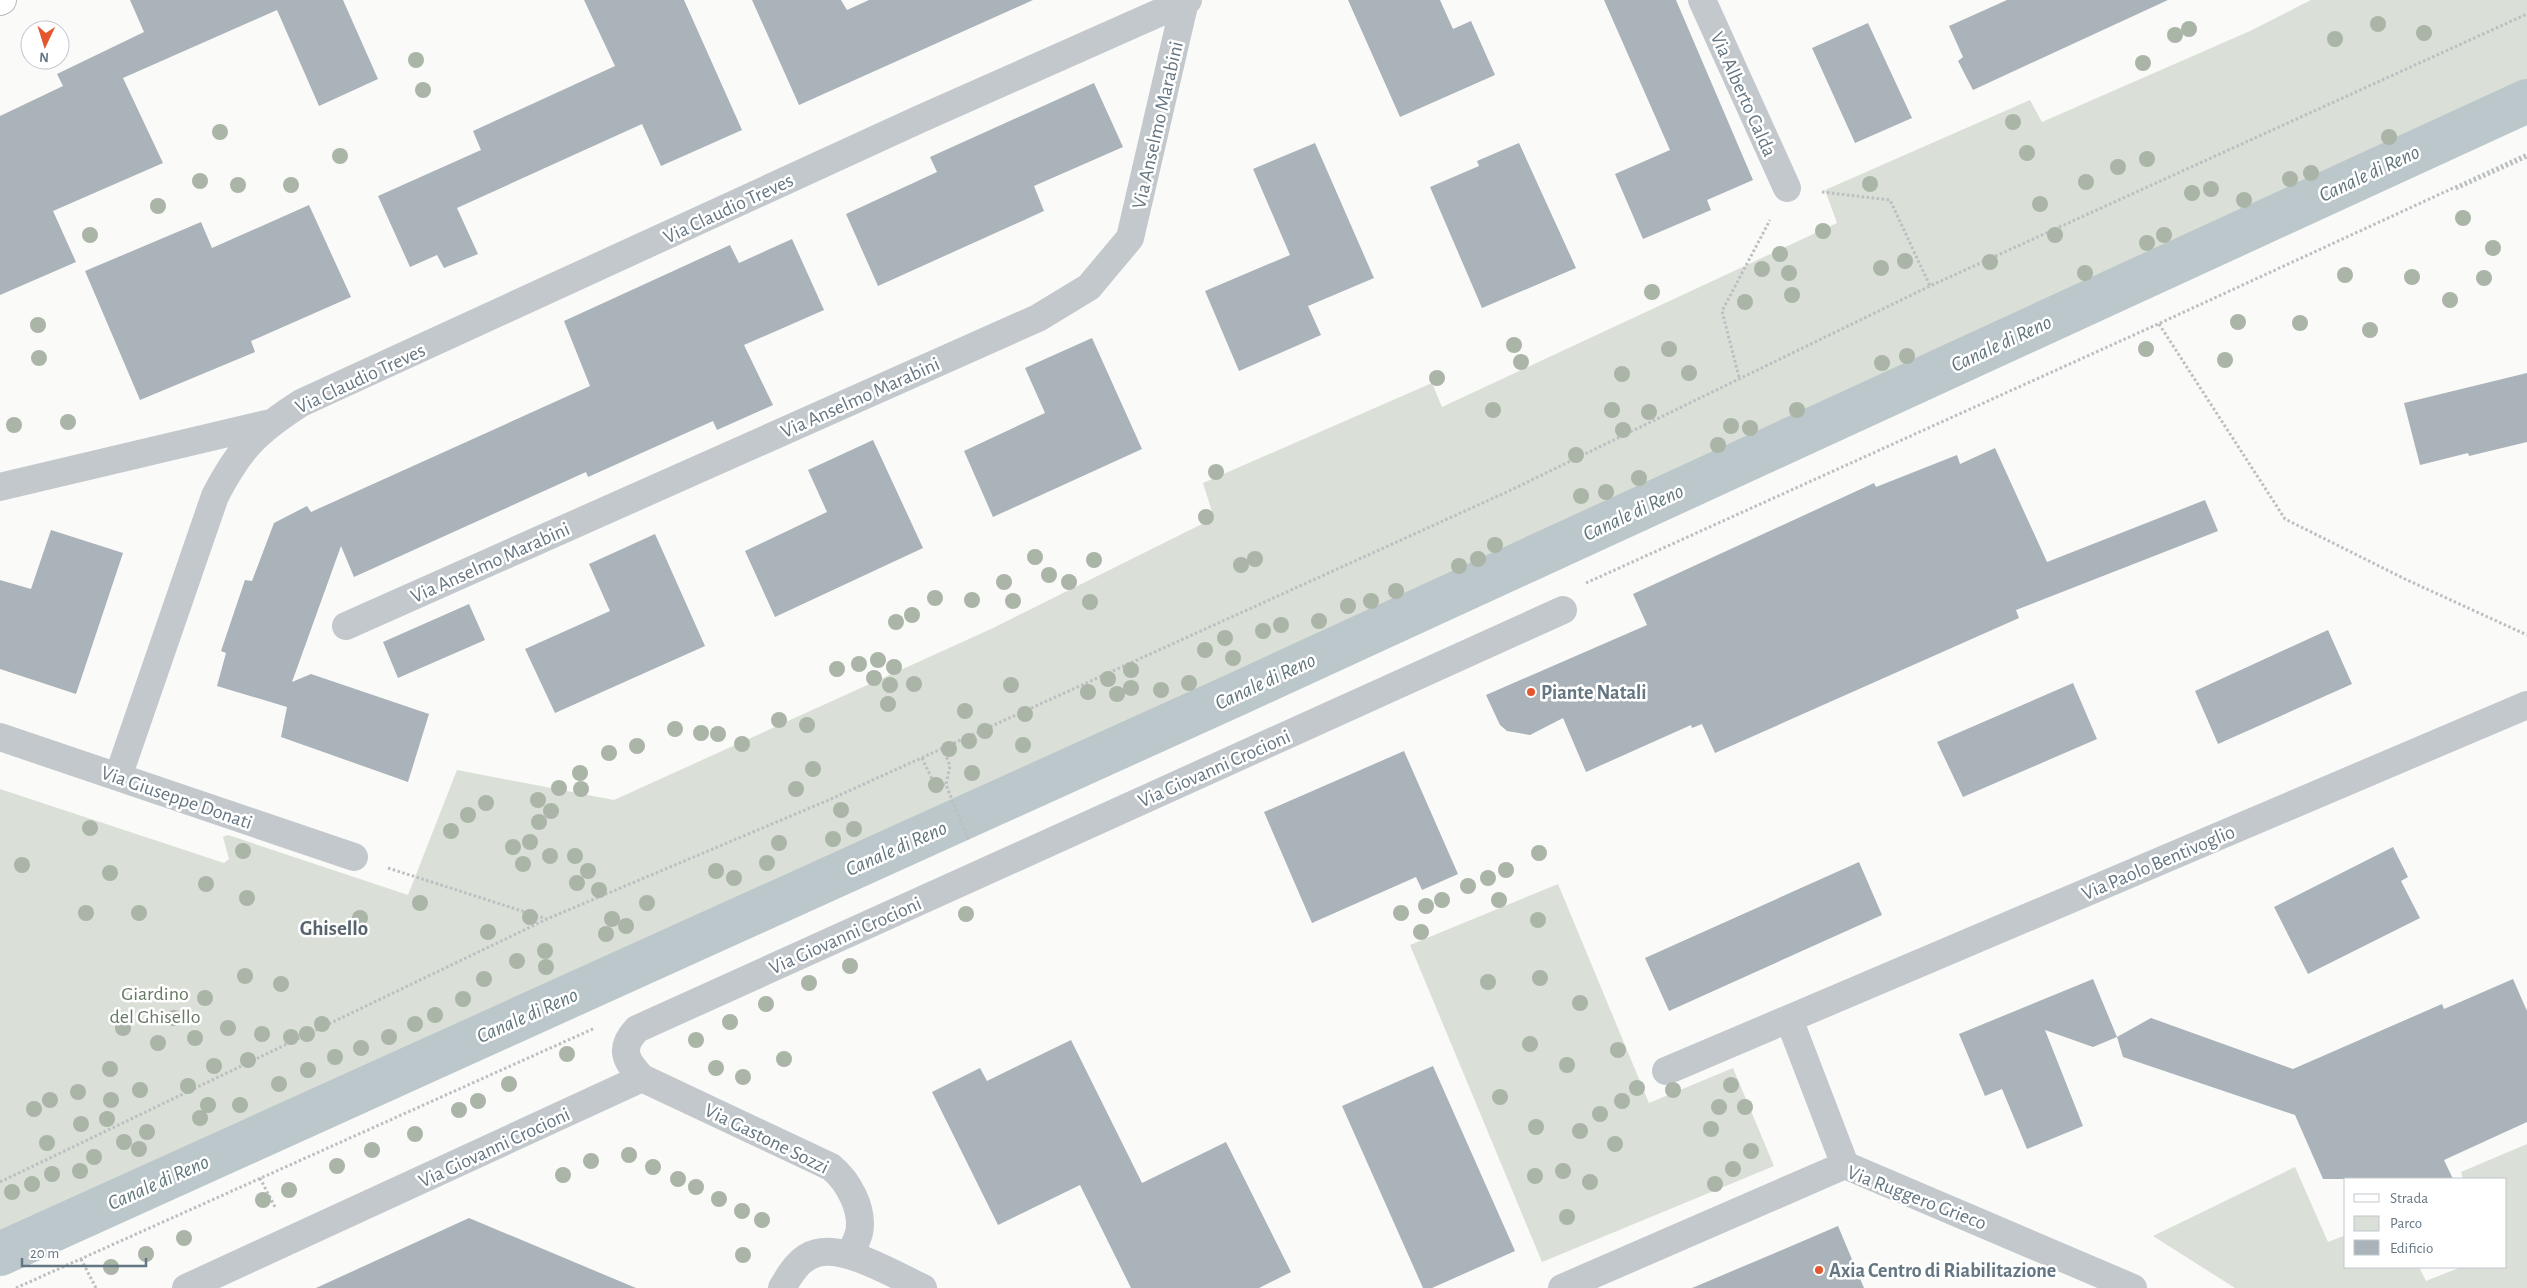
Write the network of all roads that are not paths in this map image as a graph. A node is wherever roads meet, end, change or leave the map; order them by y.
1 (1702, 0) edge
2 (1187, 1) edge
3 (1787, 188) road end
4 (271, 423) junction
5 (0, 487) edge
6 (1563, 610) dead end
7 (346, 626) dead end
8 (2527, 705) edge
9 (0, 737) edge
10 (118, 777) junction
11 (354, 857) road end
12 (1789, 1019) junction
13 (1666, 1071) dead end
14 (642, 1078) junction
15 (1845, 1165) junction
16 (850, 1255) junction
17 (186, 1288) edge
18 (782, 1288) edge
19 (923, 1288) edge
20 (1562, 1288) edge
21 (2133, 1288) edge

1 - 3 street, Via Alberto Calda
2 - 4 street, Via Claudio Treves
2 - 7 street, Via Anselmo Marabini
4 - 5 street, Via Claudio Treves
4 - 10 street, Via Claudio Treves
6 - 14 street, Via Giovanni Crocioni
8 - 12 street, Via Paolo Bentivoglio
9 - 10 street, Via Giuseppe Donati
10 - 11 street, Via Giuseppe Donati
12 - 13 street, Via Paolo Bentivoglio
12 - 15 street
14 - 16 street, Via Gastone Sozzi
14 - 17 street, Via Giovanni Crocioni
15 - 20 street, Via Ruggero Grieco
15 - 21 street, Via Ruggero Grieco
16 - 18 street
16 - 19 street

